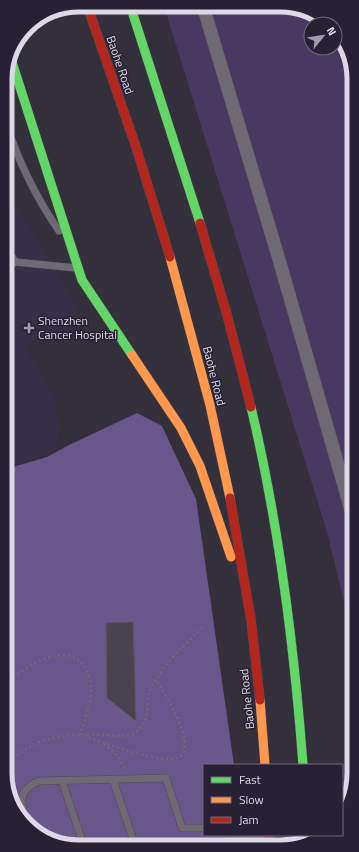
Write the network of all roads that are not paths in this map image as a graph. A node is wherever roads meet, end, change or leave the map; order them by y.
1 (89, 12) edge
2 (132, 12) edge
3 (205, 12) edge
4 (13, 66) edge
5 (12, 139) edge
6 (73, 250) junction
7 (12, 257) edge
8 (15, 262) junction
9 (12, 264) edge
10 (79, 268) junction
11 (347, 495) edge
12 (251, 620) junction
13 (265, 764) edge
14 (303, 764) edge
15 (112, 780) junction
16 (62, 781) junction
17 (22, 807) edge
18 (182, 828) junction
19 (203, 828) edge
20 (269, 839) edge
21 (82, 840) edge
22 (133, 840) edge
23 (184, 840) edge
24 (252, 840) edge

1 - 12 main road, Baohe Road
2 - 14 main road
3 - 11 street
4 - 6 main road
5 - 6 lane
6 - 10 main road
7 - 8 lane
8 - 9 lane
8 - 10 lane
10 - 12 main road
12 - 13 main road, Baohe Road
15 - 16 lane
15 - 18 lane
15 - 22 lane
16 - 17 lane
16 - 21 lane
18 - 19 lane
18 - 23 lane
20 - 24 lane

